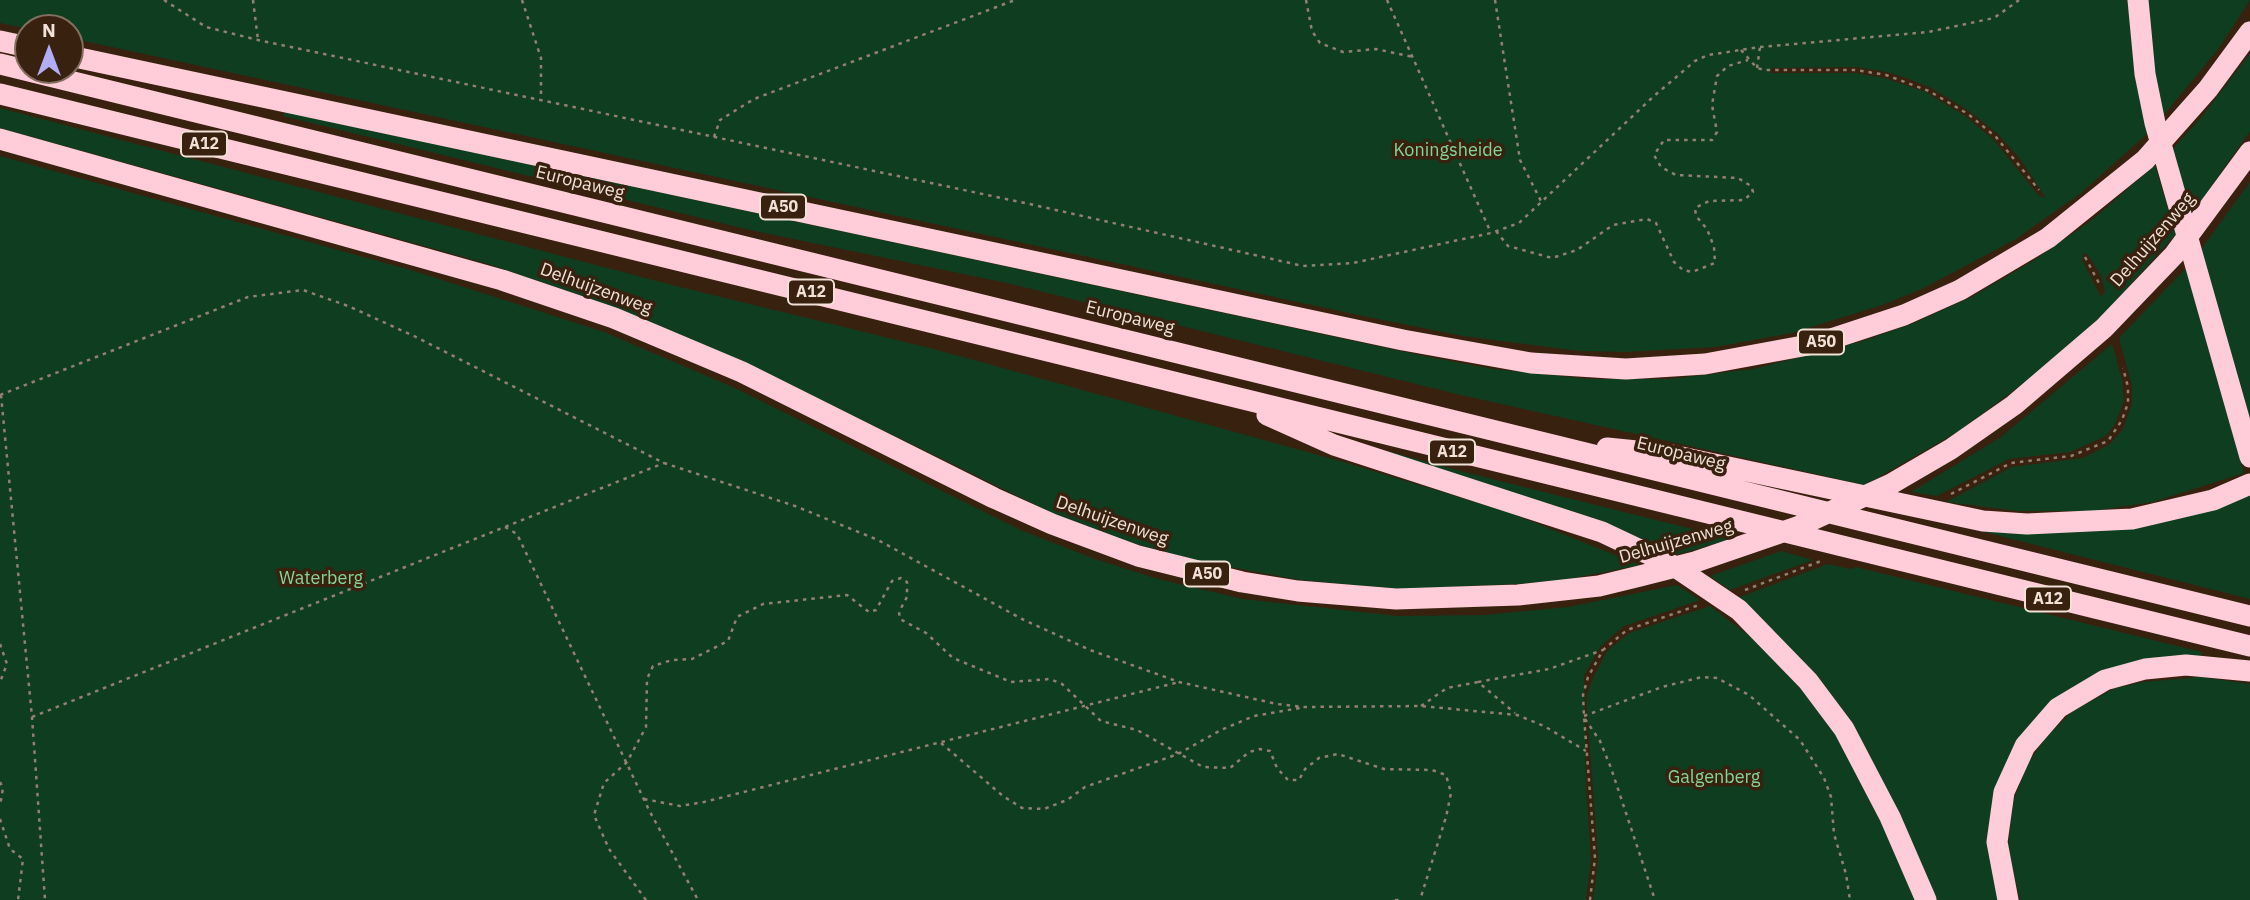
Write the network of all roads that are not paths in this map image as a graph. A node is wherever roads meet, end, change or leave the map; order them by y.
1 (2138, 0) edge
2 (2250, 32) edge
3 (84, 59) edge
4 (0, 64) edge
5 (0, 94) edge
6 (0, 139) edge
7 (2250, 152) edge
8 (1214, 391) junction
9 (1529, 440) junction
10 (2250, 457) edge
11 (2250, 484) edge
12 (2250, 616) edge
13 (2250, 646) edge
14 (2240, 669) edge
15 (1926, 900) edge
16 (2008, 900) edge

1 - 10 highway
2 - 3 highway, A50
4 - 9 highway, Europaweg / A12
5 - 8 highway, A12
6 - 7 highway, Delhuijzenweg / A50
8 - 13 highway, A12
8 - 15 highway, A12
9 - 11 highway, A12
9 - 12 highway, Europaweg / A12
14 - 16 highway

